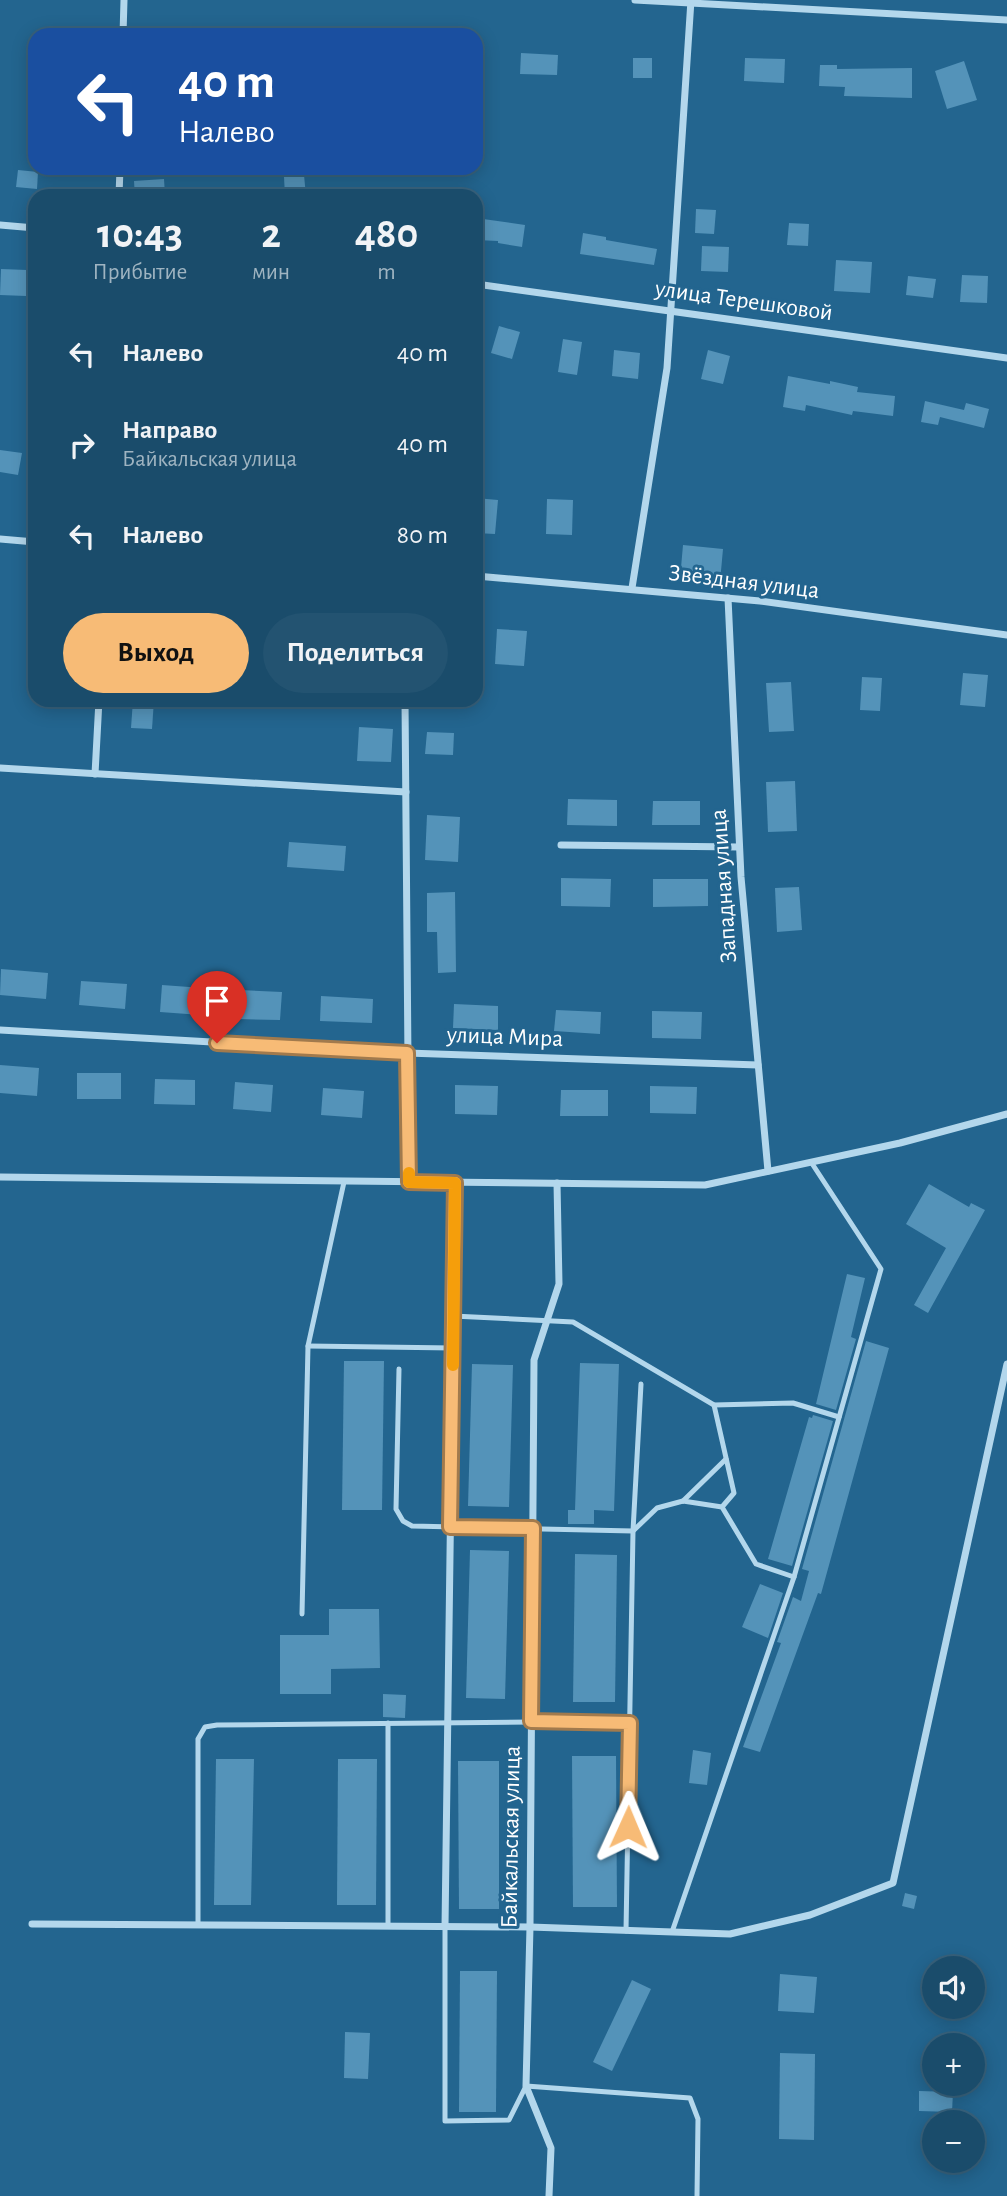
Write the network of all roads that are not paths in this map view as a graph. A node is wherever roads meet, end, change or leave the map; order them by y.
1 (124, 0) edge
2 (635, 0) edge
3 (691, 2) edge
4 (1007, 20) edge
5 (123, 28) edge
6 (0, 225) edge
7 (28, 227) edge
8 (483, 285) edge
9 (671, 310) junction
10 (1007, 358) edge
11 (0, 539) edge
12 (28, 541) edge
13 (483, 577) edge
14 (632, 589) junction
15 (728, 598) junction
16 (1007, 635) edge
17 (99, 707) edge
18 (405, 707) edge
19 (0, 768) edge
20 (95, 774) junction
21 (406, 792) junction
22 (561, 845) dead end
23 (739, 847) junction
24 (0, 1030) edge
25 (407, 1053) junction
26 (758, 1065) junction
27 (1007, 1114) edge
28 (811, 1162) junction
29 (768, 1171) junction
30 (0, 1177) edge
31 (344, 1182) junction
32 (409, 1182) junction
33 (455, 1183) junction
34 (557, 1184) junction
35 (453, 1316) junction
36 (547, 1320) junction
37 (309, 1346) junction
38 (453, 1348) junction
39 (1007, 1364) edge
40 (399, 1369) dead end
41 (640, 1384) dead end
42 (715, 1405) junction
43 (839, 1417) junction
44 (726, 1459) junction
45 (683, 1501) junction
46 (722, 1507) junction
47 (450, 1527) junction
48 (533, 1528) junction
49 (634, 1531) junction
50 (794, 1577) junction
51 (302, 1614) dead end
52 (531, 1721) junction
53 (448, 1722) junction
54 (388, 1723) junction
55 (630, 1723) junction
56 (32, 1924) dead end
57 (198, 1925) junction
58 (388, 1926) junction
59 (445, 1927) junction
60 (530, 1927) junction
61 (626, 1931) junction
62 (672, 1932) junction
63 (526, 2086) junction
64 (549, 2196) edge
65 (696, 2196) edge

1 - 5 street
2 - 3 street
3 - 4 street
3 - 9 street
6 - 7 street
8 - 9 street, улица Терешковой
9 - 10 street, улица Терешковой
9 - 14 street
11 - 12 street
13 - 14 street, Звёздная улица
14 - 15 street, Звёздная улица
15 - 16 street, Звёздная улица
15 - 23 street, Западная улица
17 - 20 street
18 - 21 street
19 - 20 street
20 - 21 street
21 - 25 street
22 - 23 street
23 - 26 street, Западная улица
24 - 25 street, улица Мира
25 - 26 street, улица Мира
25 - 32 street
26 - 29 street, Западная улица
27 - 28 street
28 - 29 street
28 - 43 lane
29 - 34 street
30 - 31 street
31 - 32 street
31 - 37 lane
32 - 33 street
33 - 34 street
33 - 35 street
34 - 36 street, Байкальская улица
35 - 36 lane
35 - 38 street
36 - 42 lane
36 - 48 street, Байкальская улица
37 - 38 lane
37 - 51 lane
38 - 47 street
39 - 62 street
40 - 47 lane
41 - 49 lane
42 - 43 lane
42 - 44 lane
43 - 50 lane
44 - 45 lane
44 - 46 lane
45 - 46 lane
45 - 49 lane
46 - 50 lane
47 - 48 lane
47 - 53 street
48 - 49 lane
48 - 52 street, Байкальская улица
49 - 55 lane
50 - 62 lane
52 - 53 lane
52 - 55 lane
52 - 60 street, Байкальская улица
53 - 54 lane
53 - 59 street
54 - 57 lane
54 - 58 lane
55 - 61 lane
56 - 57 street
57 - 58 street
58 - 59 street
59 - 60 street
59 - 63 lane
60 - 61 street
60 - 63 street, Байкальская улица
61 - 62 street
63 - 64 street, Байкальская улица
63 - 65 lane

